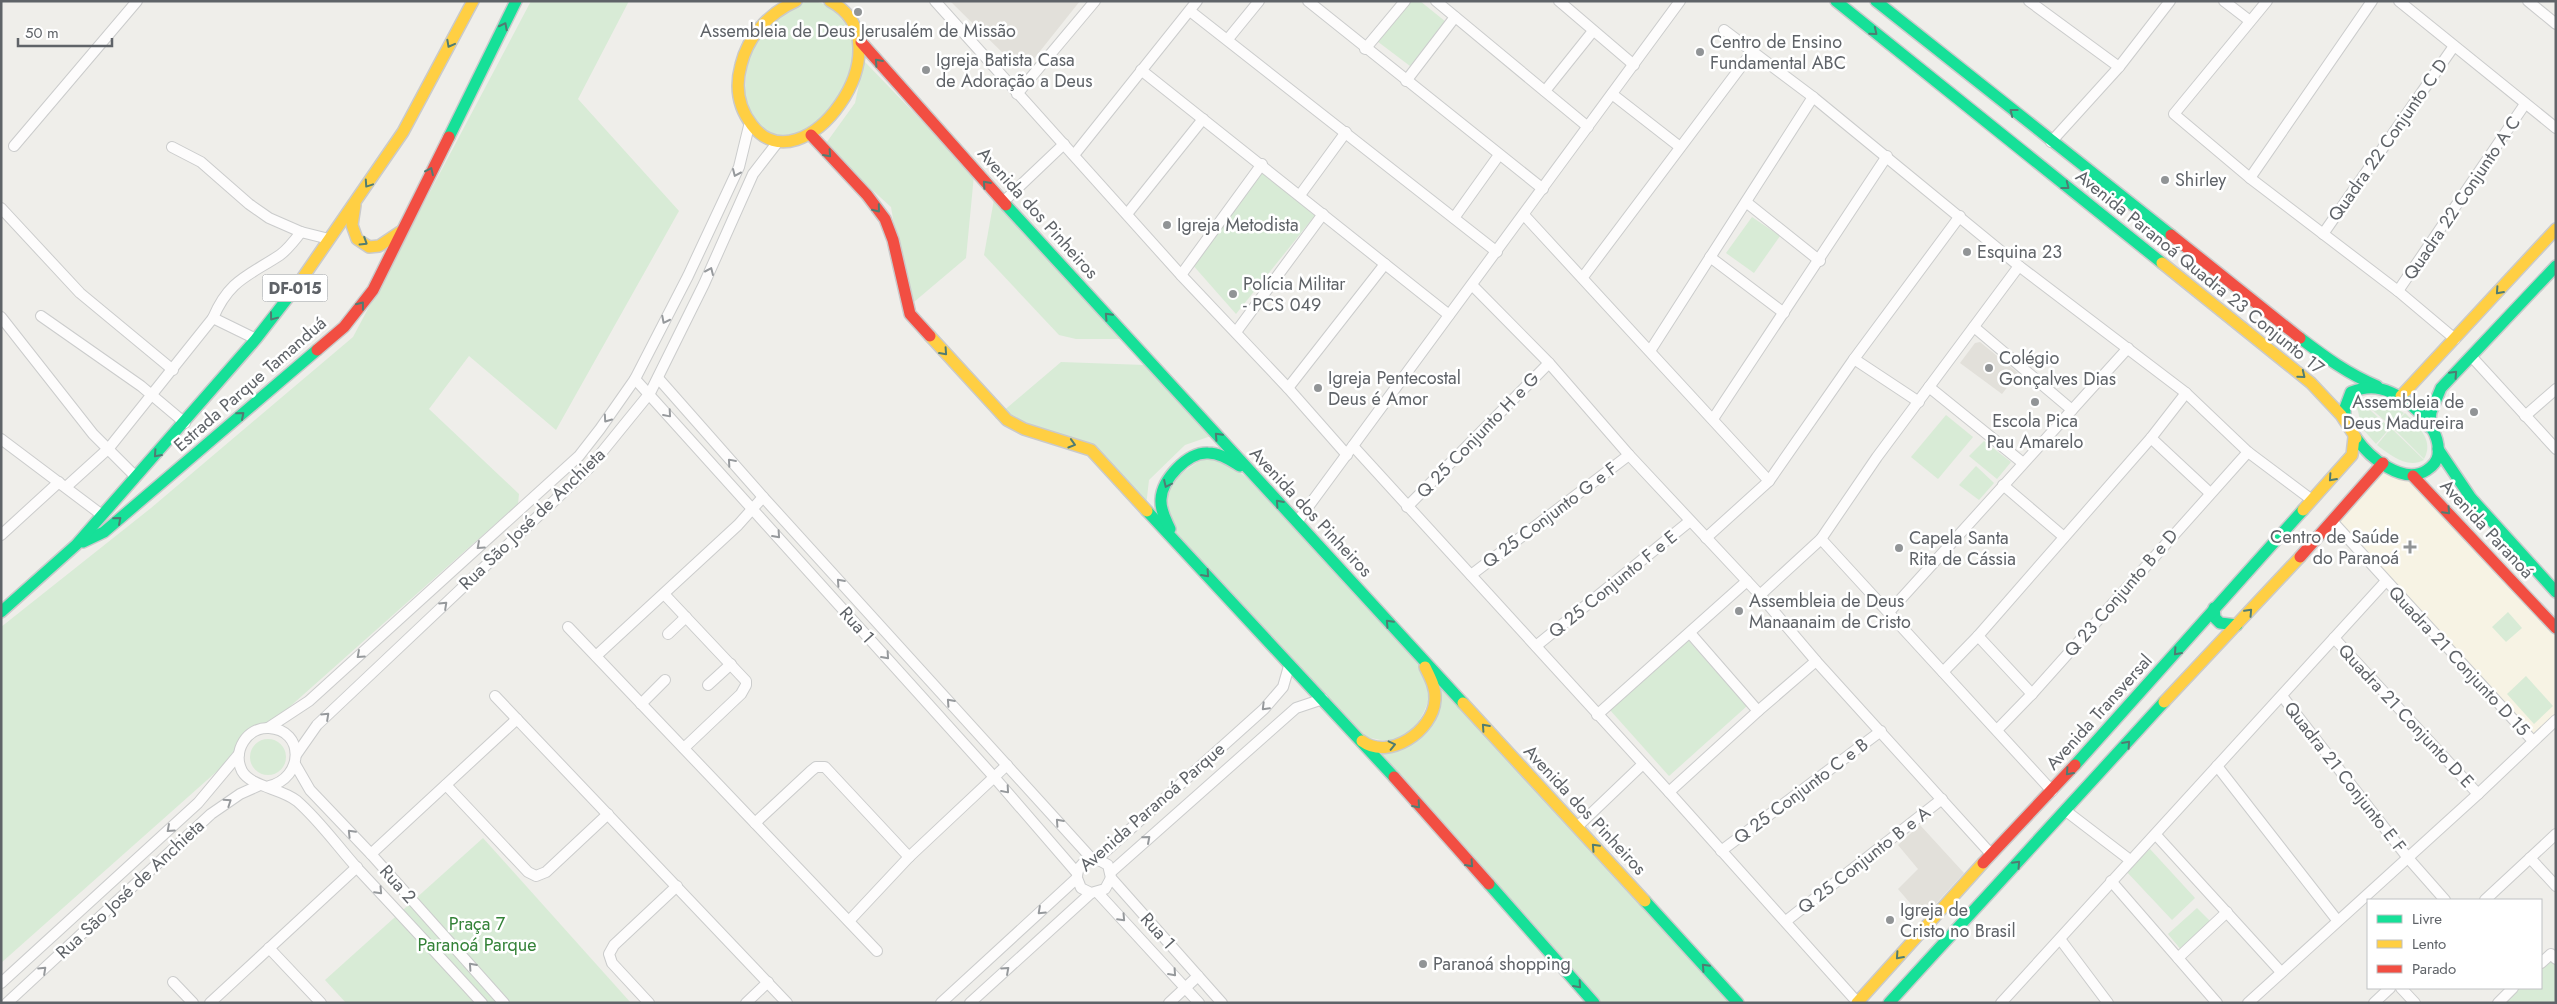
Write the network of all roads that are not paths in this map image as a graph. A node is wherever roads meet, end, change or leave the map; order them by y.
1 (136, 1) edge
2 (473, 1) edge
3 (516, 1) edge
4 (771, 1) edge
5 (796, 1) edge
6 (934, 1) edge
7 (1095, 1) edge
8 (1197, 1) edge
9 (1259, 1) edge
10 (1308, 1) edge
11 (1405, 1) edge
12 (1436, 1) edge
13 (1559, 1) edge
14 (1680, 1) edge
15 (1876, 1) edge
16 (2170, 1) edge
17 (2224, 1) edge
18 (2266, 1) edge
19 (2372, 1) edge
20 (2399, 1) edge
21 (2528, 1) edge
22 (833, 2) edge
23 (2030, 2) edge
24 (1841, 4) edge
25 (1190, 11) junction
26 (773, 14) junction
27 (1455, 17) junction
28 (2250, 21) junction
29 (2556, 24) edge
30 (1724, 30) dead end
31 (1593, 31) junction
32 (1228, 39) junction
33 (861, 42) junction
34 (2454, 46) junction
35 (1365, 49) junction
36 (1752, 52) junction
37 (1634, 64) junction
38 (2119, 66) junction
39 (1141, 70) junction
40 (1406, 81) junction
41 (1545, 91) junction
42 (1018, 94) junction
43 (1612, 94) junction
44 (1814, 97) junction
45 (2525, 104) junction
46 (1203, 119) junction
47 (749, 126) junction
48 (1588, 127) junction
49 (2556, 128) edge
50 (1346, 132) junction
51 (811, 135) junction
52 (2022, 135) junction
53 (2051, 142) junction
54 (778, 143) junction
55 (1064, 144) junction
56 (14, 146) dead end
57 (172, 147) dead end
58 (1680, 147) junction
59 (1074, 155) junction
60 (1499, 155) junction
61 (1887, 156) junction
62 (1262, 164) junction
63 (2250, 178) junction
64 (1543, 189) junction
65 (2095, 192) junction
66 (1300, 194) junction
67 (1003, 202) junction
68 (1746, 202) junction
69 (355, 203) junction
70 (1, 208) edge
71 (1126, 214) junction
72 (1323, 214) junction
73 (1524, 215) junction
74 (1960, 216) junction
75 (1454, 218) junction
76 (2556, 229) edge
77 (402, 230) junction
78 (301, 232) junction
79 (2323, 234) junction
80 (329, 240) junction
81 (2541, 245) junction
82 (1497, 252) junction
83 (1710, 257) junction
84 (1820, 261) junction
85 (2556, 262) edge
86 (1385, 264) junction
87 (2019, 266) junction
88 (2556, 266) edge
89 (2517, 271) junction
90 (1181, 275) junction
91 (1583, 276) junction
92 (1472, 285) junction
93 (2534, 290) junction
94 (2398, 292) junction
95 (1784, 313) junction
96 (1449, 315) junction
97 (41, 316) dead end
98 (1, 317) edge
99 (213, 318) junction
100 (1974, 327) junction
101 (1236, 332) junction
102 (256, 339) junction
103 (2455, 339) junction
104 (2128, 348) junction
105 (1650, 351) junction
106 (2471, 356) junction
107 (1854, 359) junction
108 (1548, 363) junction
109 (174, 370) junction
110 (658, 378) junction
111 (635, 379) junction
112 (1929, 387) junction
113 (1288, 388) junction
114 (2380, 388) junction
115 (2556, 389) edge
116 (650, 393) junction
117 (2186, 393) junction
118 (153, 395) junction
119 (2401, 396) junction
120 (1918, 402) junction
121 (2072, 410) junction
122 (2526, 416) junction
123 (1713, 419) junction
124 (2345, 420) junction
125 (185, 422) junction
126 (2429, 426) junction
127 (2354, 437) junction
128 (2151, 438) junction
129 (1, 439) edge
130 (1353, 446) junction
131 (109, 448) junction
132 (2438, 449) junction
133 (2556, 449) edge
134 (2248, 452) junction
135 (1347, 455) junction
136 (1629, 455) junction
137 (2023, 463) junction
138 (2383, 463) junction
139 (1251, 472) junction
140 (2413, 476) junction
141 (136, 477) junction
142 (1769, 481) junction
143 (62, 484) junction
144 (2003, 485) junction
145 (2210, 493) junction
146 (763, 498) junction
147 (2312, 500) junction
148 (752, 508) junction
149 (1407, 508) junction
150 (102, 516) junction
151 (1690, 521) junction
152 (1297, 522) junction
153 (2333, 522) junction
154 (1, 535) edge
155 (2064, 536) junction
156 (1174, 538) junction
157 (1706, 538) junction
158 (1821, 539) junction
159 (76, 546) junction
160 (1472, 575) junction
161 (1747, 581) junction
162 (2386, 581) junction
163 (2556, 592) edge
164 (664, 594) junction
165 (1760, 595) junction
166 (2214, 608) junction
167 (1890, 611) junction
168 (1, 612) edge
169 (686, 617) junction
170 (2237, 625) junction
171 (568, 627) dead end
172 (2556, 628) edge
173 (668, 634) dead end
174 (1690, 634) junction
175 (2193, 634) junction
176 (1978, 636) junction
177 (2334, 638) junction
178 (2208, 642) junction
179 (1536, 646) junction
180 (596, 656) junction
181 (1422, 658) junction
182 (1816, 661) junction
183 (731, 664) junction
184 (1289, 666) junction
185 (1943, 672) junction
186 (665, 680) dead end
187 (708, 685) dead end
188 (2032, 694) junction
189 (495, 696) dead end
190 (2282, 696) junction
191 (1323, 699) junction
192 (641, 704) junction
193 (1758, 711) junction
194 (1597, 715) junction
195 (517, 719) junction
196 (2556, 720) edge
197 (268, 728) junction
198 (1351, 729) junction
199 (1997, 730) junction
200 (1881, 731) junction
201 (2533, 741) junction
202 (684, 748) junction
203 (239, 754) junction
204 (296, 759) junction
205 (1643, 764) junction
206 (1007, 765) junction
207 (2218, 766) junction
208 (994, 777) junction
209 (264, 785) junction
210 (446, 785) junction
211 (2052, 791) junction
212 (1669, 792) junction
213 (2478, 794) junction
214 (1942, 800) junction
215 (2066, 811) junction
216 (608, 814) junction
217 (755, 824) junction
218 (1577, 827) junction
219 (2556, 834) edge
220 (2156, 835) junction
221 (1721, 850) junction
222 (369, 851) junction
223 (1991, 854) junction
224 (909, 857) junction
225 (2408, 858) junction
226 (2530, 858) junction
227 (1094, 859) junction
228 (2130, 860) junction
229 (354, 864) junction
230 (1975, 871) junction
231 (1077, 875) junction
232 (1111, 875) junction
233 (2111, 881) junction
234 (676, 886) junction
235 (2556, 886) edge
236 (1995, 889) junction
237 (1095, 893) junction
238 (2444, 899) edge
239 (2486, 899) edge
240 (1945, 904) junction
241 (2227, 912) junction
242 (1967, 920) junction
243 (2337, 920) junction
244 (848, 921) junction
245 (1786, 921) junction
246 (2060, 939) junction
247 (269, 948) junction
248 (877, 951) dead end
249 (2178, 958) junction
250 (2556, 958) edge
251 (2542, 962) edge
252 (2281, 972) junction
253 (1198, 976) junction
254 (173, 982) dead end
255 (768, 982) junction
256 (1, 983) edge
257 (1186, 987) junction
258 (2389, 989) edge
259 (2402, 989) edge
260 (2512, 989) edge
261 (7, 1003) edge
262 (193, 1003) edge
263 (210, 1003) edge
264 (321, 1003) edge
265 (482, 1003) edge
266 (504, 1003) edge
267 (649, 1003) edge
268 (746, 1003) edge
269 (787, 1003) edge
270 (940, 1003) edge
271 (970, 1003) edge
272 (1169, 1003) edge
273 (1199, 1003) edge
274 (1222, 1003) edge
275 (1594, 1003) edge
276 (1738, 1003) edge
277 (1858, 1003) edge
278 (1889, 1003) edge
279 (2001, 1003) edge
280 (2108, 1003) edge
281 (2217, 1003) edge
282 (2248, 1003) edge
283 (2374, 1003) edge
284 (2415, 1003) edge
285 (2498, 1003) edge

1 - 56 street
2 -> 69 street, Estrada Parque Tamanduá / DF-015
77 -> 3 street, Estrada Parque Tamanduá / DF-015
4 - 26 street
5 - 26 street
6 - 42 street
7 - 42 street
8 - 25 street
9 - 32 street
10 - 35 street
11 - 35 street
12 - 27 street
13 - 31 street
14 - 37 street
52 -> 15 street
16 - 38 street
17 - 28 street
18 - 28 street
19 - 63 street
20 - 34 street
21 - 29 street
22 - 33 street, Avenida dos Pinheiros
23 - 38 street
24 -> 52 street
25 - 32 street
25 - 39 street
26 - 47 street
27 - 40 street
27 - 41 street
28 - 63 street
30 - 36 street
31 - 37 street
31 - 41 street
32 - 50 street
33 - 51 street
67 -> 33 street, Avenida dos Pinheiros
34 - 45 street
34 - 79 street, Quadra 22 Conjunto C D
35 - 40 street
36 - 44 street
36 - 58 street
37 - 43 street
38 - 53 street
39 - 46 street
39 - 59 street
40 - 60 street
41 - 48 street
42 - 55 street
43 - 48 street
43 - 58 street
44 - 61 street
44 - 68 street
45 - 49 street
45 - 94 street, Quadra 22 Conjunto A C
46 - 62 street
46 - 71 street
47 - 54 street
47 -> 111 street, Rua São José de Anchieta
48 - 64 street
50 - 66 street
50 - 75 street
51 - 54 street
51 -> 156 street
52 - 53 street
52 -> 65 street, Avenida Paranoá Quadra 23 Conjunto 17
53 - 65 street
110 -> 54 street, Rua São José de Anchieta
55 - 59 street
55 - 67 street
57 - 78 street
58 - 91 street
59 - 71 street
60 - 64 street
60 - 75 street
61 - 74 street
61 - 84 street
62 - 66 street
62 - 90 street
63 - 79 street
64 - 73 street
65 - 114 street
65 -> 124 street, Avenida Paranoá Quadra 23 Conjunto 17
66 - 72 street
139 -> 67 street, Avenida dos Pinheiros
68 - 83 street
68 - 84 street
69 -> 77 street
69 - 80 street, Estrada Parque Tamanduá / DF-015
70 - 109 street
71 - 90 street
72 - 86 street
72 - 101 street
73 - 82 street
73 - 91 street
74 - 87 street
74 - 107 street
75 - 82 street
76 - 81 street
159 -> 77 street, Estrada Parque Tamanduá / DF-015
78 - 80 street
78 - 99 street
79 - 94 street
80 -> 102 street, Estrada Parque Tamanduá / DF-015
81 - 85 street
81 - 89 street
82 - 92 street
83 - 95 street
83 - 105 street
84 - 95 street
86 - 96 street
86 - 113 street
87 - 100 street
87 - 104 street
88 - 93 street
89 - 93 street
89 -> 103 street
90 - 101 street
91 - 105 street
92 - 96 street
92 - 108 street
93 - 106 street
94 - 103 street
95 - 123 street
96 - 130 street
97 - 118 street
98 - 131 street
99 - 102 street
99 - 109 street
100 - 112 street
100 - 121 street
101 - 113 street
102 - 125 street, Estrada Parque Tamanduá / DF-015
103 - 119 street
104 - 117 street
104 - 121 street
105 - 123 street
106 - 122 street
126 -> 106 street
107 - 120 street
107 - 142 street
108 - 136 street
108 - 149 street, Q 25 Conjunto H e G
109 - 118 street
110 - 116 street, Rua São José de Anchieta
146 -> 110 street, Rua 1
111 - 116 street, Rua 1
111 -> 197 street, Rua São José de Anchieta
112 - 120 street
112 - 137 street
113 - 135 street
114 - 119 street
114 - 124 street
115 - 122 street
116 -> 148 street, Rua 1
204 -> 116 street, Rua São José de Anchieta
117 - 128 street
117 - 134 street
118 - 125 street
118 - 131 street
119 - 126 street
120 - 158 street
121 - 137 street
122 - 133 street
123 - 142 street
124 - 127 street
125 -> 141 street, Estrada Parque Tamanduá / DF-015
126 - 132 street
127 - 138 street
127 -> 147 street, Avenida Transversal
128 - 145 street
128 - 155 street
129 - 143 street
130 - 135 street
130 - 149 street
131 - 141 street
131 - 143 street
132 - 140 street
132 - 163 street
134 - 145 street, Q 23 Conjunto B e D
134 - 147 street
135 - 152 street
136 - 151 street
136 - 160 street, Q 25 Conjunto G e F
137 - 144 street
138 - 140 street
138 - 153 street
152 -> 139 street, Avenida dos Pinheiros
139 -> 156 street
140 -> 172 street, Avenida Paranoá
141 - 150 street, Estrada Parque Tamanduá / DF-015
142 - 157 street
143 - 150 street
143 - 154 street
144 - 155 street
144 - 167 street
145 - 188 street, Q 23 Conjunto B e D
146 - 148 street
206 -> 146 street, Rua 1
147 - 166 street, Avenida Transversal
148 - 164 street
148 -> 208 street, Rua 1
149 - 160 street
150 - 159 street, Estrada Parque Tamanduá / DF-015
151 - 157 street
151 - 179 street, Q 25 Conjunto F e E
181 -> 152 street, Avenida dos Pinheiros
153 - 162 street, Quadra 21 Conjunto D 15
170 -> 153 street
155 - 176 street
156 -> 184 street
157 - 161 street
158 - 165 street
158 - 167 street
159 - 168 street, Estrada Parque Tamanduá / DF-015
160 - 179 street
161 - 165 street
161 - 174 street
162 - 177 street
162 - 201 street, Quadra 21 Conjunto D 15
164 - 169 street
164 - 180 street
165 - 182 street
166 - 170 street
166 - 175 street, Avenida Transversal
167 - 185 street
169 - 173 street
169 - 183 street
170 - 178 street
171 - 180 street
174 - 193 street
174 - 194 street
175 - 178 street
175 -> 211 street, Avenida Transversal
176 - 185 street
176 - 188 street
177 - 190 street
177 - 213 street, Quadra 21 Conjunto D E
215 -> 178 street
179 - 194 street
180 - 192 street
198 -> 181 street
218 -> 181 street, Avenida dos Pinheiros
182 - 193 street
182 - 200 street
183 - 187 street
183 - 202 street
184 - 191 street
184 -> 227 street, Avenida Paranoá Parque
185 - 199 street
186 - 192 street
188 - 199 street, Q 23 Conjunto B e D
189 - 195 street
190 - 207 street
190 - 225 street, Quadra 21 Conjunto E F
191 - 198 street
232 -> 191 street, Avenida Paranoá Parque
192 - 202 street
193 - 212 street
194 - 205 street
195 - 210 street
195 - 216 street
196 - 201 street
197 - 203 street, Rua São José de Anchieta
197 - 204 street
198 -> 275 street
199 - 211 street
200 - 214 street
200 - 221 street, Q 25 Conjunto C e B
201 - 213 street
202 - 217 street
203 - 209 street
203 -> 256 street, Rua São José de Anchieta
204 - 209 street, Rua São José de Anchieta
222 -> 204 street, Rua 2
205 - 212 street
205 - 218 street
206 - 208 street
227 -> 206 street, Rua 1
207 - 220 street
207 - 243 street
208 - 224 street
208 -> 231 street, Rua 1
209 - 229 street, Rua 2
261 -> 209 street, Rua São José de Anchieta
210 - 216 street
210 - 222 street
211 - 223 street, Avenida Transversal
212 - 221 street
213 - 225 street
214 - 223 street
214 - 245 street, Q 25 Conjunto B e A
215 - 228 street
236 -> 215 street
216 - 234 street
217 - 224 street
217 - 244 street
276 -> 218 street, Avenida dos Pinheiros
219 - 226 street
220 - 228 street
220 - 241 street
221 - 245 street
222 - 229 street
266 -> 222 street, Rua 2
223 - 230 street, Avenida Transversal
224 - 244 street
225 - 238 street, Quadra 21 Conjunto E F
225 - 243 street
226 - 235 street
226 - 239 street
227 - 231 street, Avenida Paranoá Parque
227 - 232 street, Rua 1
228 - 233 street
229 - 247 street
229 -> 265 street, Rua 2
230 - 236 street
230 - 240 street, Avenida Transversal
231 - 237 street, Rua 1
231 -> 270 street, Avenida Paranoá Parque
232 - 237 street
232 - 253 street, Rua 1
233 - 246 street
233 - 249 street
234 - 255 street
234 - 267 street
236 - 242 street
237 -> 257 street, Rua 1
271 -> 237 street, Avenida Paranoá Parque
240 - 242 street
240 -> 277 street, Avenida Transversal
241 - 249 street
241 - 252 street
242 - 278 street
243 - 252 street
244 - 248 street
245 - 277 street
246 - 279 street
246 - 280 street
247 - 263 street
247 - 264 street
249 - 281 street
250 - 251 street
252 - 282 street
253 - 257 street
253 - 274 street, Rua 1
254 - 262 street
255 - 268 street
255 - 269 street
257 - 272 street
257 - 273 street, Rua 1
258 - 283 street
259 - 284 street
260 - 285 street

